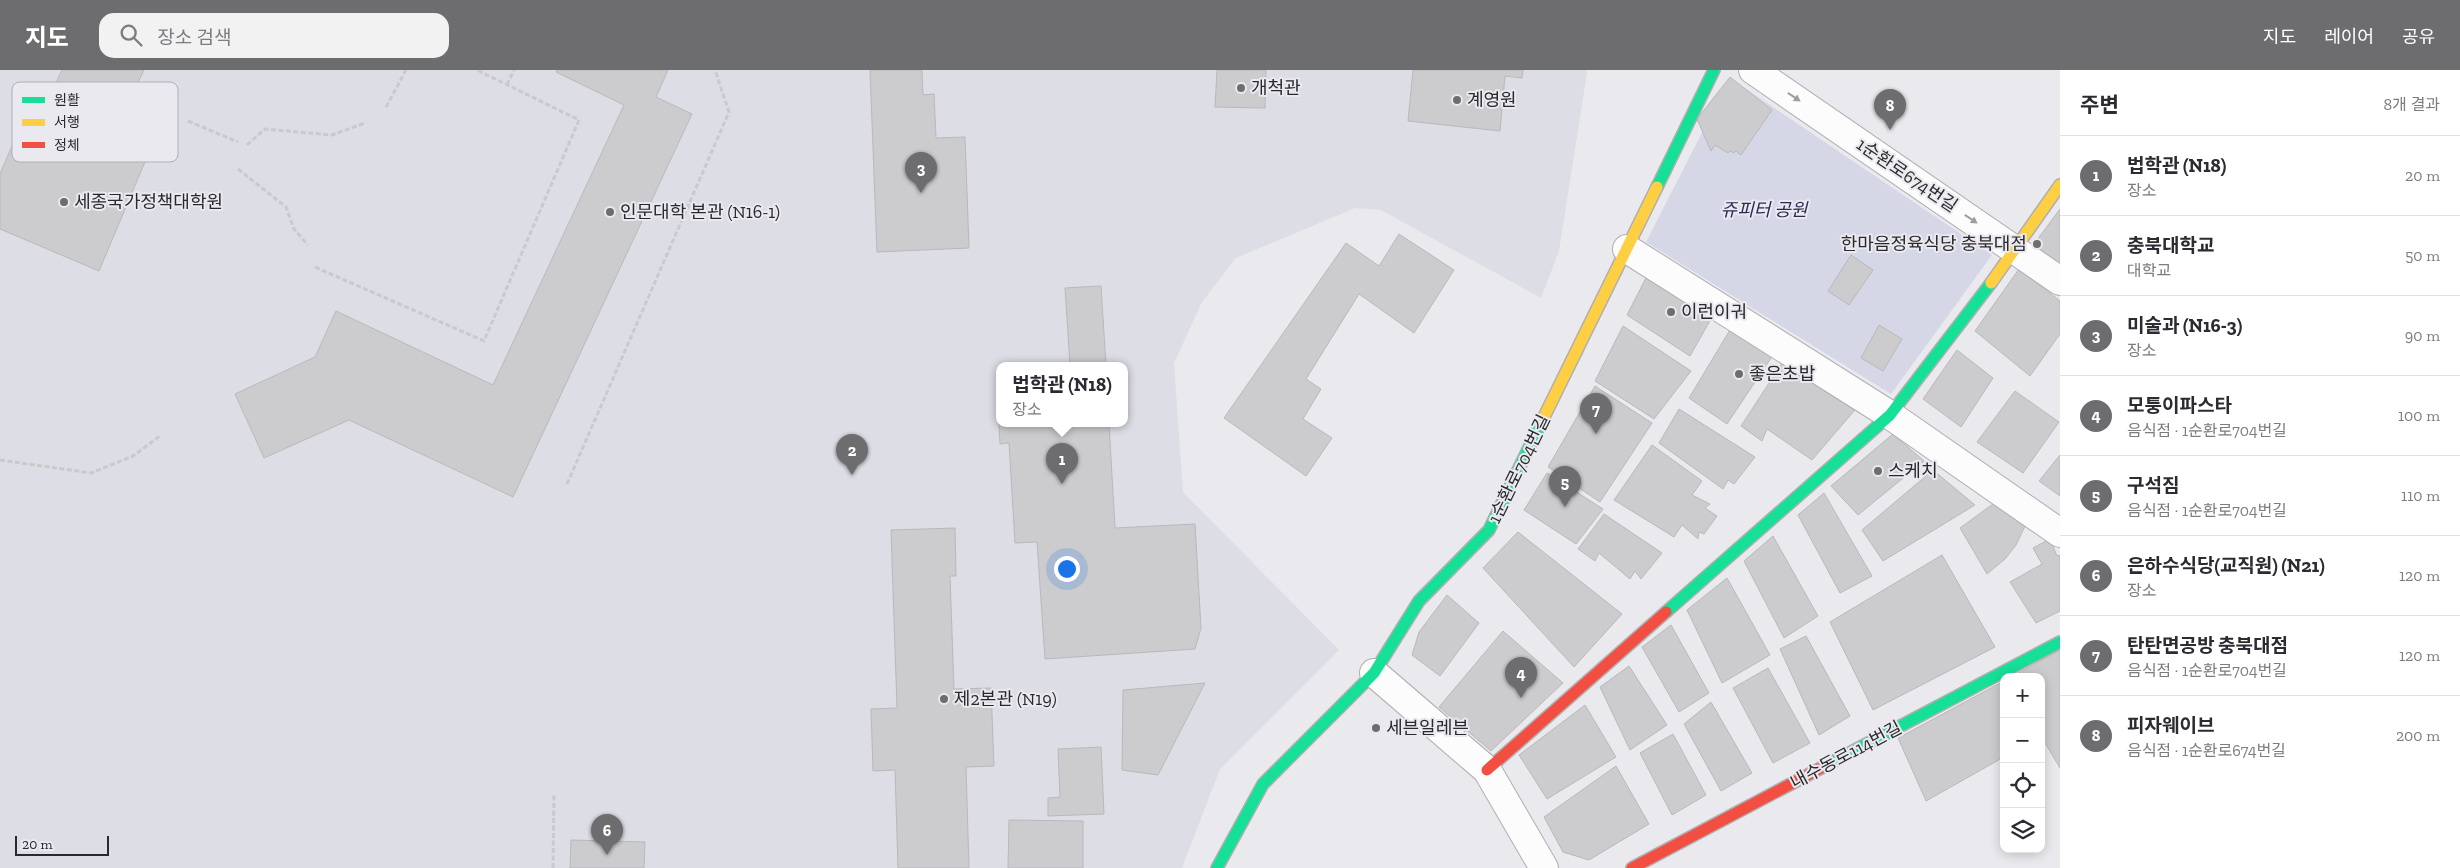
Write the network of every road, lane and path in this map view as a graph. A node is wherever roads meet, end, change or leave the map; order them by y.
1 (406, 70) edge
2 (477, 70) edge
3 (514, 70) edge
4 (715, 70) edge
5 (1714, 70) edge
6 (1754, 70) edge
7 (507, 85) junction
8 (386, 107) dead end
9 (188, 120) dead end
10 (365, 123) dead end
11 (238, 142) dead end
12 (247, 145) dead end
13 (238, 169) dead end
14 (2060, 185) edge
15 (308, 245) dead end
16 (1627, 249) junction
17 (2016, 250) junction
18 (315, 267) dead end
19 (2060, 281) edge
20 (1890, 415) junction
21 (161, 435) dead end
22 (0, 460) edge
23 (567, 484) dead end
24 (2060, 533) edge
25 (2060, 642) edge
26 (1374, 673) junction
27 (1487, 770) junction
28 (554, 793) dead end
29 (553, 868) edge
30 (1217, 868) edge
31 (1544, 868) edge
32 (1632, 868) edge

1 - 8 path
2 - 7 path
3 - 7 path
4 - 23 path
5 - 16 street, 1순환로704번길
6 -> 17 street, 1순환로674번길
7 - 18 path
9 - 11 path
10 - 12 path
13 - 15 path
14 - 17 street
16 - 20 street
16 - 26 street, 1순환로704번길
17 - 19 street, 1순환로674번길
17 - 20 street
20 - 24 street
20 - 27 street
21 - 22 path
25 - 32 street, 내수동로114번길
26 - 27 street
26 - 30 street, 1순환로704번길
27 - 31 street
28 - 29 path

